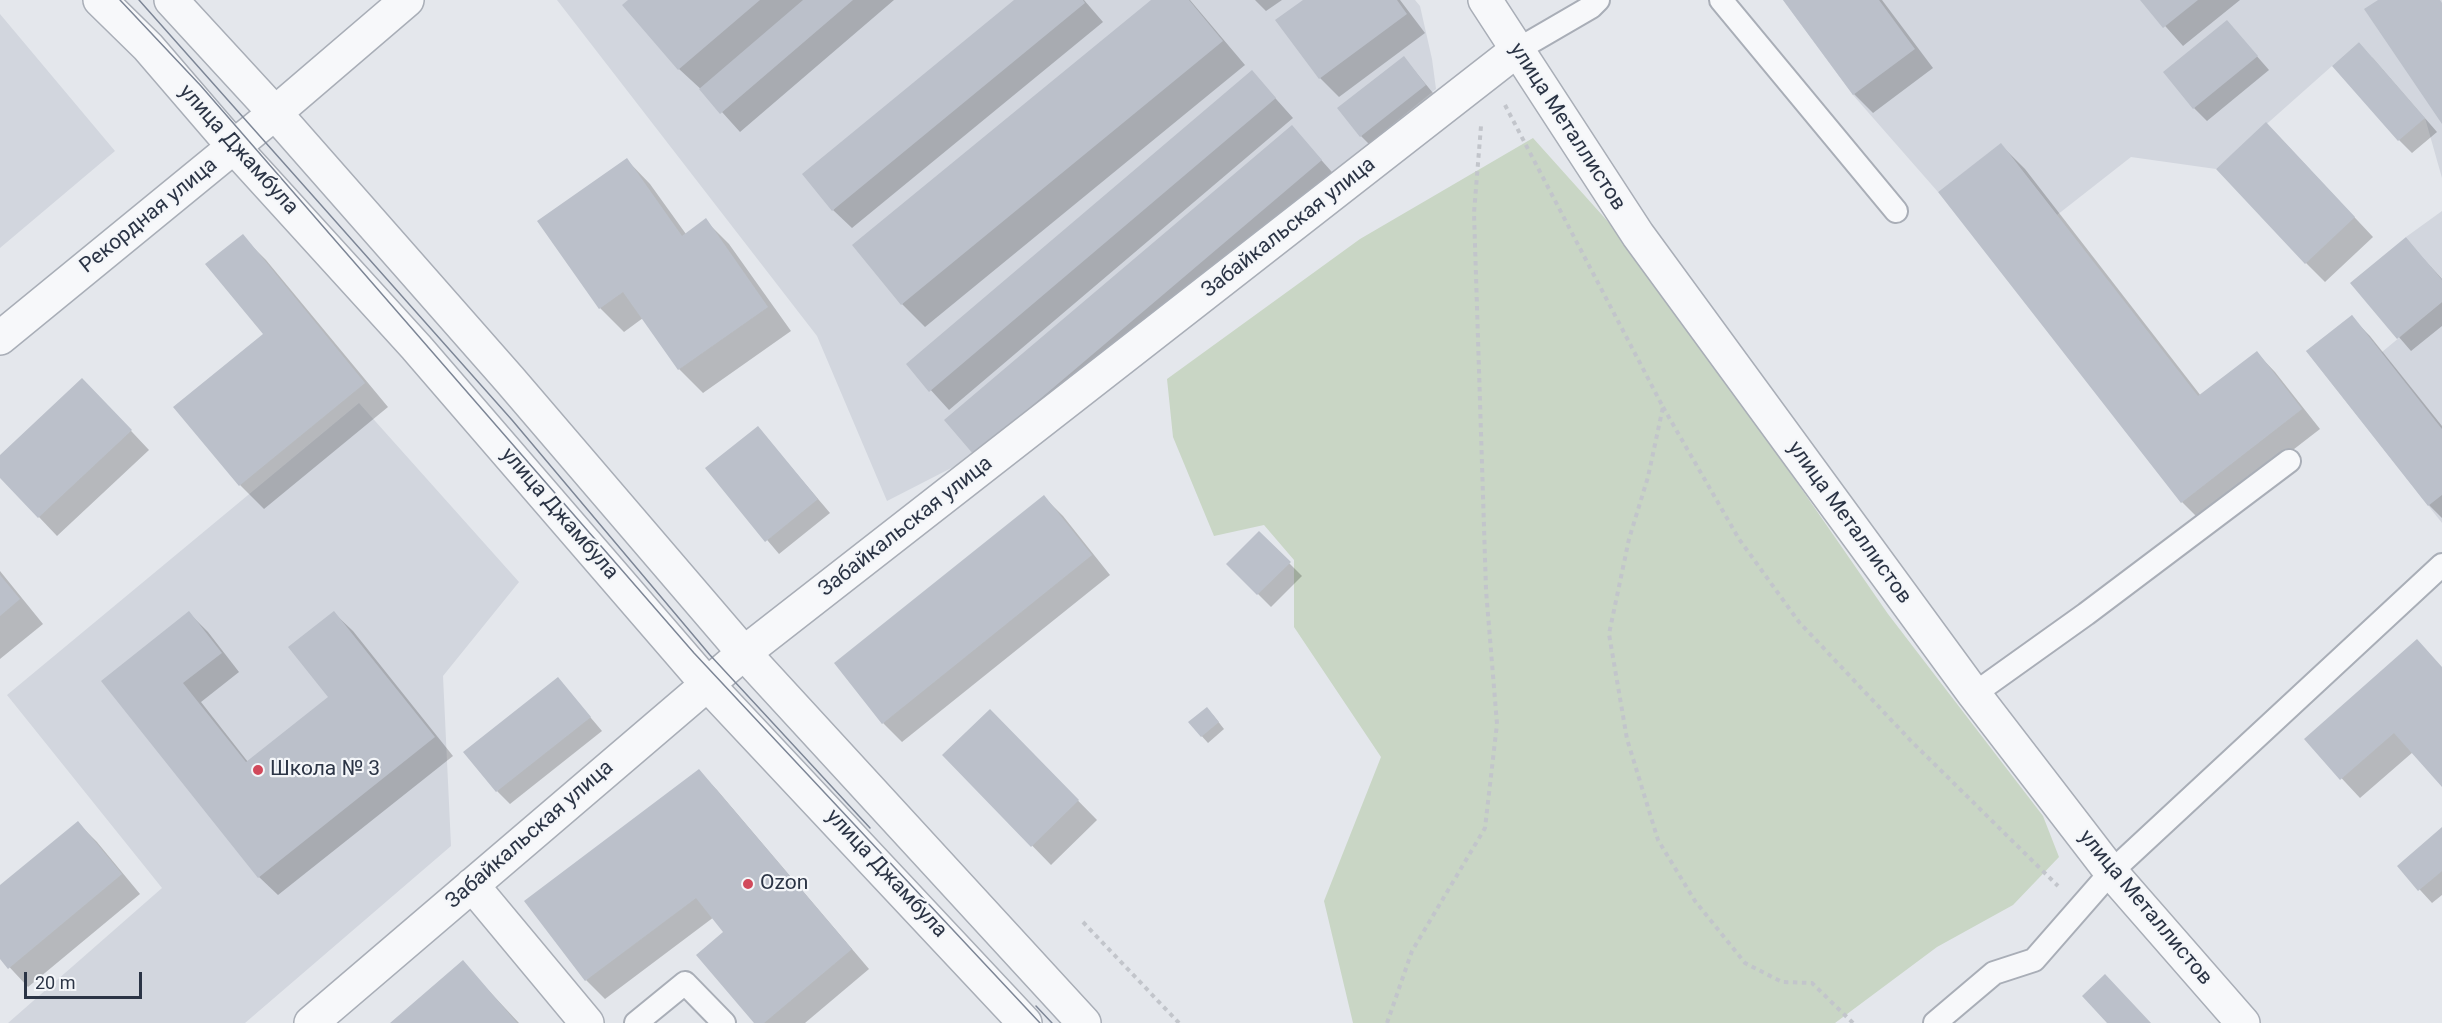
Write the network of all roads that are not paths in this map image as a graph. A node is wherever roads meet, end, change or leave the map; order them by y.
1 (100, 0) edge
2 (171, 0) edge
3 (407, 0) edge
4 (1485, 0) edge
5 (1598, 0) edge
6 (1721, 0) edge
7 (1504, 60) junction
8 (275, 113) junction
9 (234, 147) junction
10 (1896, 211) dead end
11 (0, 338) edge
12 (2289, 460) dead end
13 (2442, 565) edge
14 (744, 653) junction
15 (707, 684) junction
16 (1974, 694) junction
17 (2111, 872) junction
18 (472, 885) junction
19 (310, 1023) edge
20 (587, 1023) edge
21 (636, 1023) edge
22 (724, 1023) edge
23 (1025, 1023) edge
24 (1084, 1023) edge
25 (1935, 1023) edge
26 (2243, 1023) edge

1 - 9 street, улица Джамбула
2 - 8 street
3 - 8 street, Рекордная улица
4 - 7 street, улица Металлистов
5 - 7 lane
6 - 10 lane
7 - 14 street, Забайкальская улица
7 - 16 street, улица Металлистов
8 - 9 street, Рекордная улица
8 - 14 street
9 - 11 street, Рекордная улица
9 - 15 street, улица Джамбула
12 - 16 lane
13 - 17 lane
14 - 15 street, Забайкальская улица
14 - 24 street
15 - 18 street, Забайкальская улица
15 - 23 street, улица Джамбула
16 - 17 street, улица Металлистов
17 - 25 lane
17 - 26 street, улица Металлистов
18 - 19 street, Забайкальская улица
18 - 20 street
21 - 22 lane

